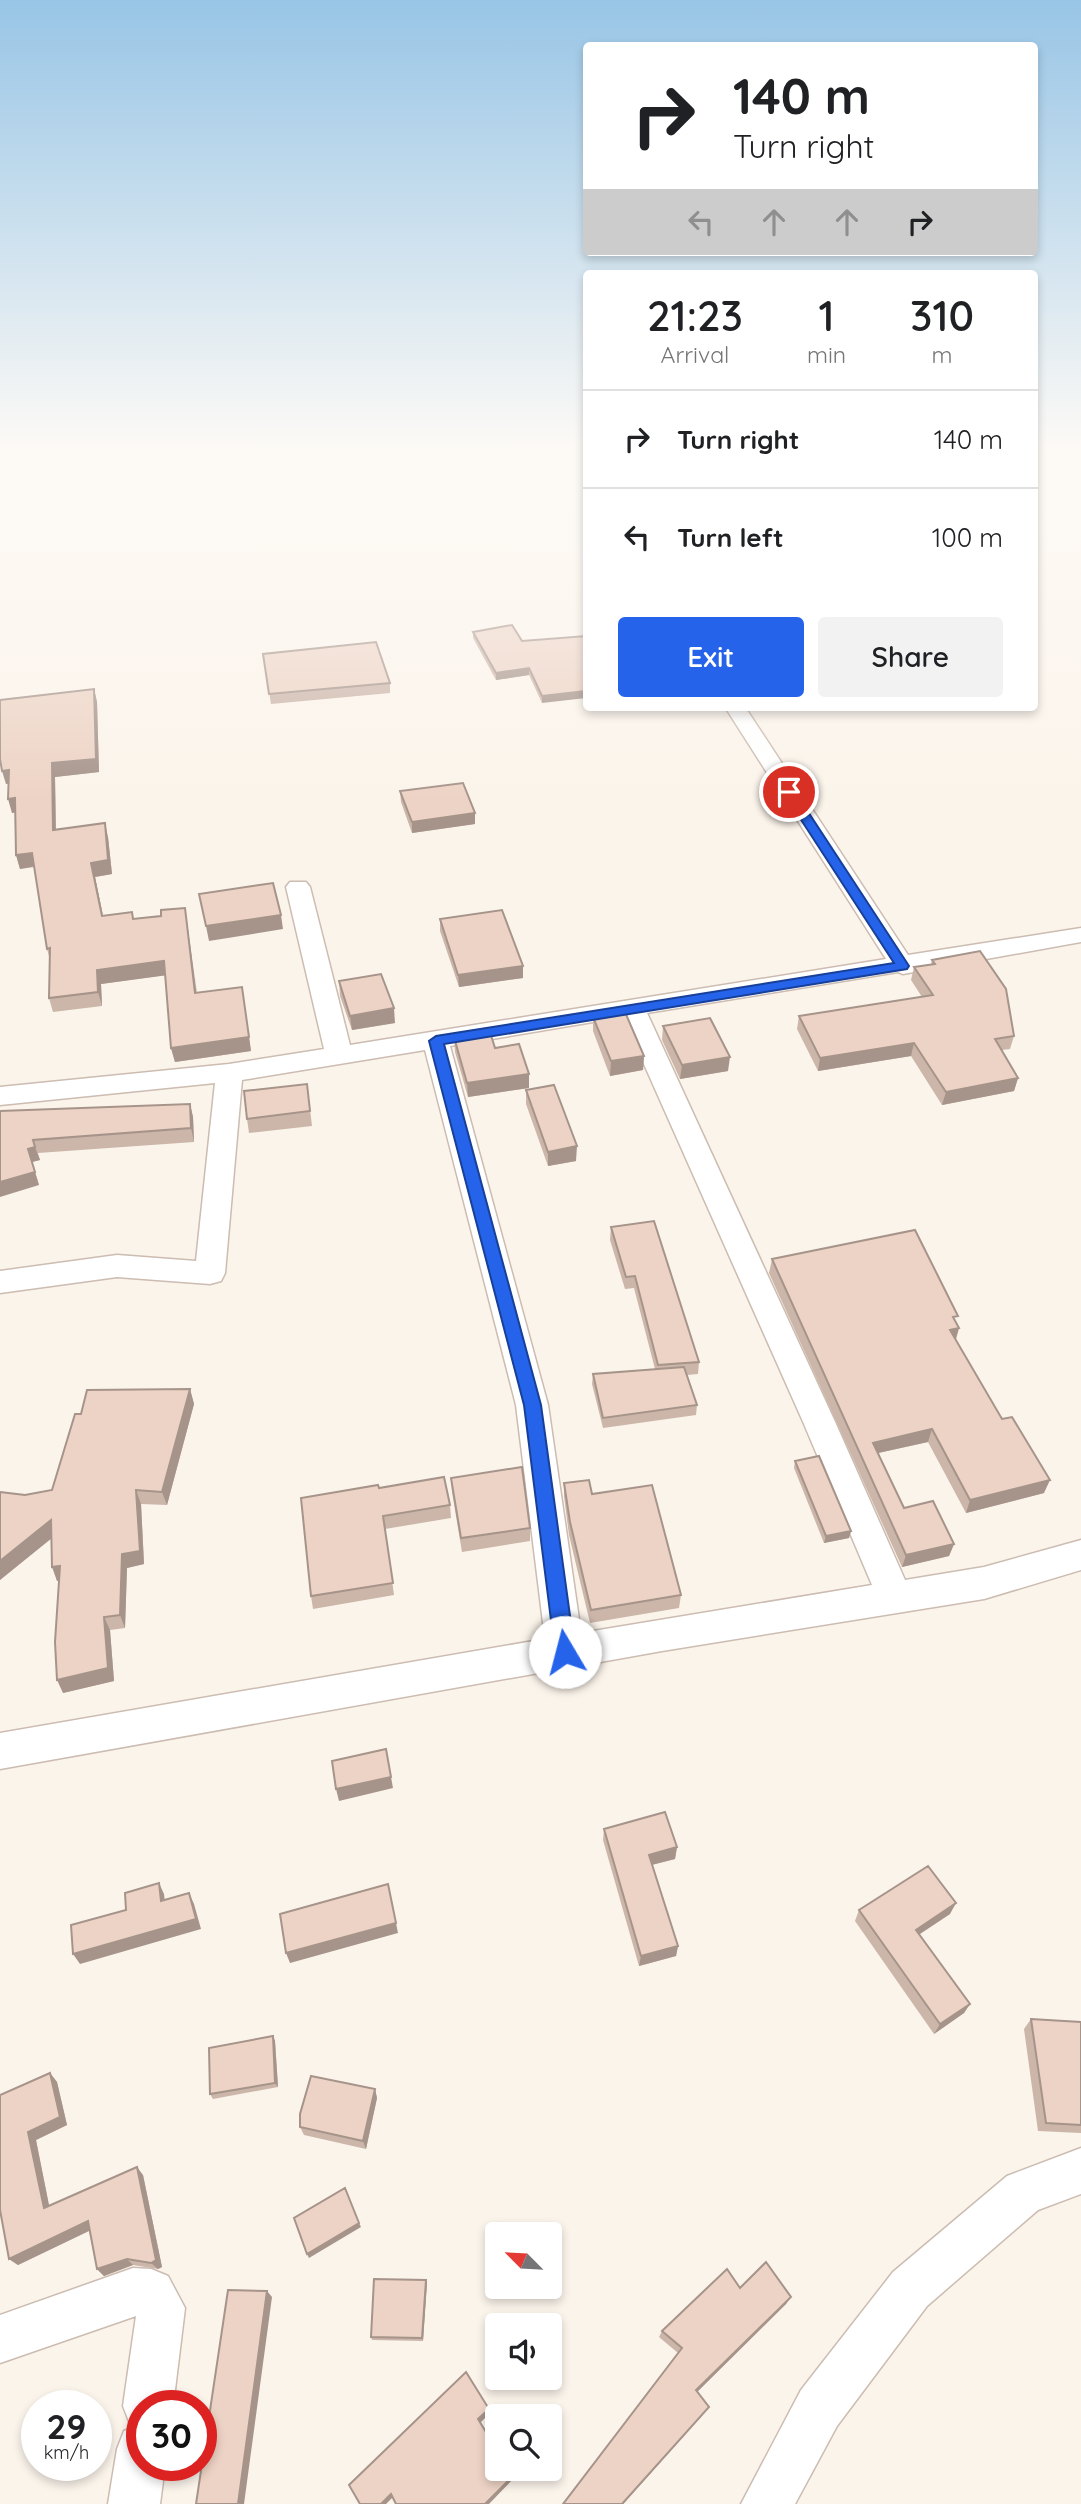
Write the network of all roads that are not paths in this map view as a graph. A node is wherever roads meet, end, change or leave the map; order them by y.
1 (738, 711) edge
2 (298, 887) dead end
3 (1081, 936) edge
4 (903, 966) junction
5 (632, 1009) junction
6 (436, 1041) junction
7 (339, 1055) junction
8 (229, 1073) junction
9 (0, 1096) edge
10 (0, 1282) edge
11 (1081, 1555) edge
12 (895, 1598) junction
13 (565, 1652) junction
14 (0, 1751) edge
15 (1081, 2171) edge
16 (0, 2339) edge
17 (150, 2390) edge
18 (137, 2481) edge
19 (134, 2504) edge
20 (767, 2504) edge

1 - 4 street
2 - 7 street
3 - 4 street
4 - 5 street
5 - 6 street
5 - 12 street
6 - 7 street
6 - 13 street
7 - 8 street
8 - 9 street
8 - 10 street
11 - 12 street
12 - 13 street
13 - 14 street
15 - 20 street
16 - 17 street
18 - 19 street

